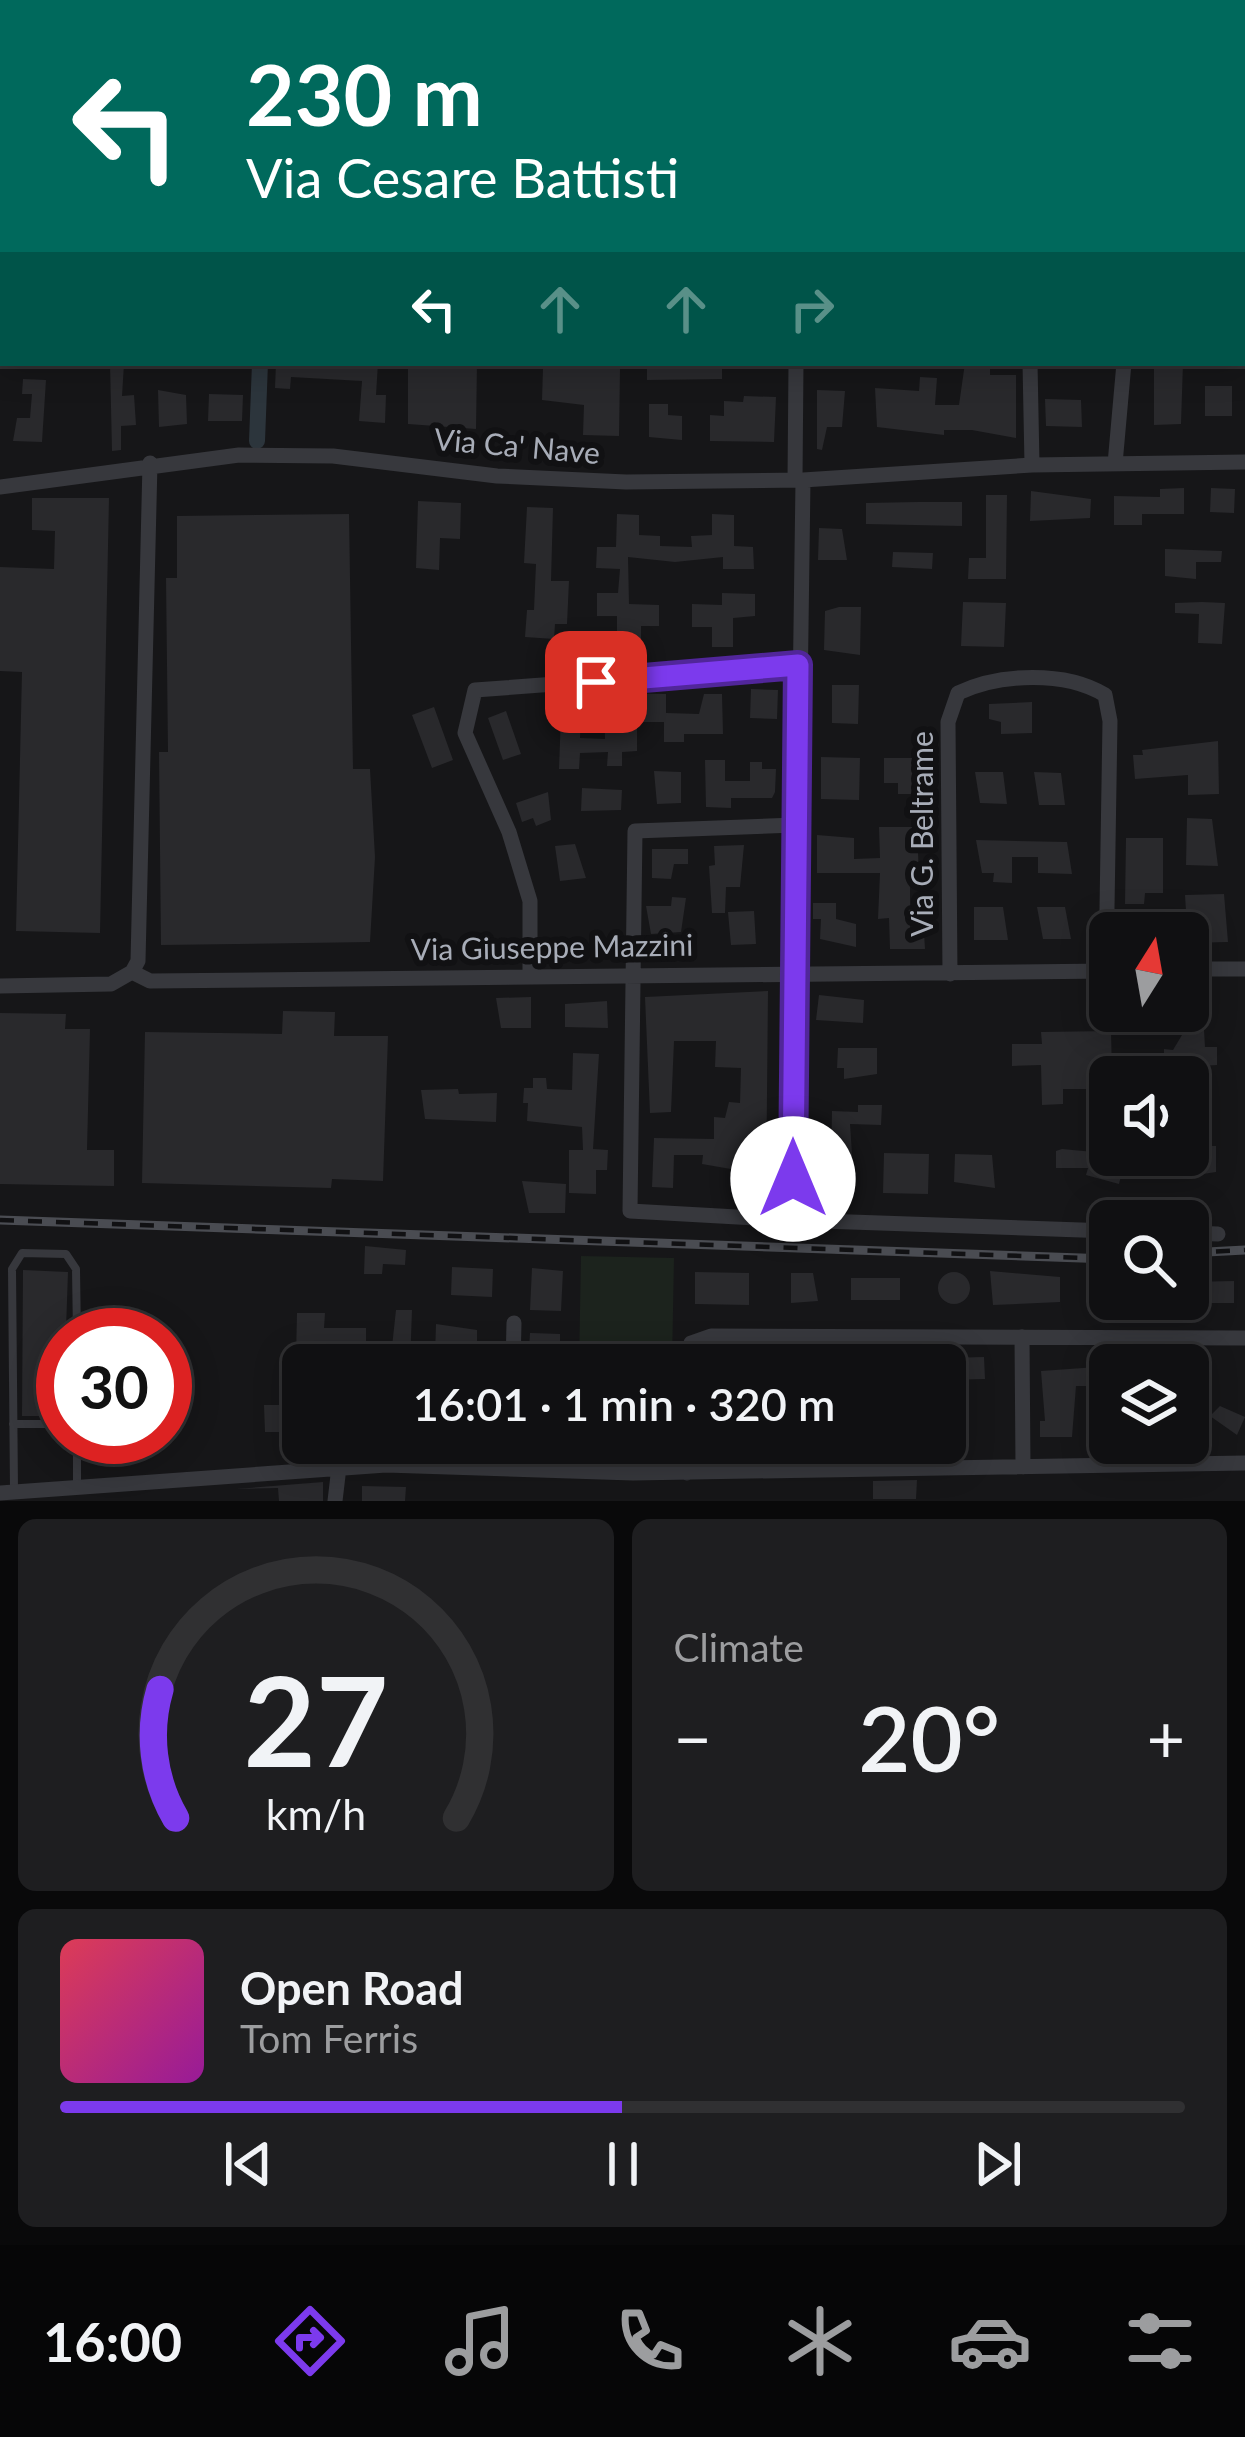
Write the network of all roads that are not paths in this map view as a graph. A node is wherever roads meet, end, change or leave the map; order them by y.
1 (796, 366) edge
2 (1030, 366) edge
3 (1124, 366) edge
4 (1245, 462) edge
5 (150, 463) junction
6 (1115, 464) junction
7 (1032, 465) junction
8 (799, 479) junction
9 (0, 487) edge
10 (798, 665) junction
11 (795, 825) junction
12 (1108, 912) edge
13 (1209, 969) edge
14 (1245, 969) edge
15 (794, 971) junction
16 (1089, 971) edge
17 (132, 972) junction
18 (632, 973) junction
19 (950, 974) junction
20 (530, 976) junction
21 (0, 986) edge
22 (793, 1220) junction
23 (1089, 1230) edge
24 (1209, 1234) edge
25 (1218, 1234) dead end
26 (77, 1308) edge
27 (514, 1323) dead end
28 (1022, 1337) junction
29 (1245, 1338) edge
30 (514, 1344) edge
31 (692, 1344) edge
32 (13, 1424) junction
33 (36, 1424) edge
34 (1245, 1463) edge
35 (77, 1464) edge
36 (433, 1464) joint
37 (512, 1464) edge
38 (687, 1464) edge
39 (339, 1467) junction
40 (1023, 1467) junction
41 (512, 1468) junction
42 (687, 1473) junction
43 (77, 1488) junction
44 (7, 1492) edge
45 (335, 1501) edge

1 - 8 street
2 - 7 street
3 - 6 street
4 - 6 street, Via Ca' Nave
5 - 8 street, Via Ca' Nave
5 - 9 street, Via Ca' Nave
5 - 17 street
6 - 7 street, Via Ca' Nave
7 - 8 street, Via Ca' Nave
8 - 10 street
10 - 11 street
10 - 20 street
11 - 15 street
11 - 18 street
12 - 19 street, Via G. Beltrame
13 - 14 street
15 - 18 street, Via Giuseppe Mazzini
15 - 19 street, Via Giuseppe Mazzini
15 - 22 street
16 - 19 street, Via Giuseppe Mazzini
17 - 20 street, Via Giuseppe Mazzini
17 - 21 street, Via Giuseppe Mazzini
18 - 20 street, Via Giuseppe Mazzini
18 - 22 street
22 - 23 street
24 - 25 street
26 - 32 lane
27 - 30 street
28 - 29 street
28 - 31 street
28 - 40 street
32 - 33 lane
32 - 44 lane
34 - 40 street
35 - 43 lane
36 - 39 street
36 - 41 street
37 - 41 street
38 - 42 street
39 - 43 street
39 - 45 street
40 - 42 street
41 - 42 street
43 - 44 street

